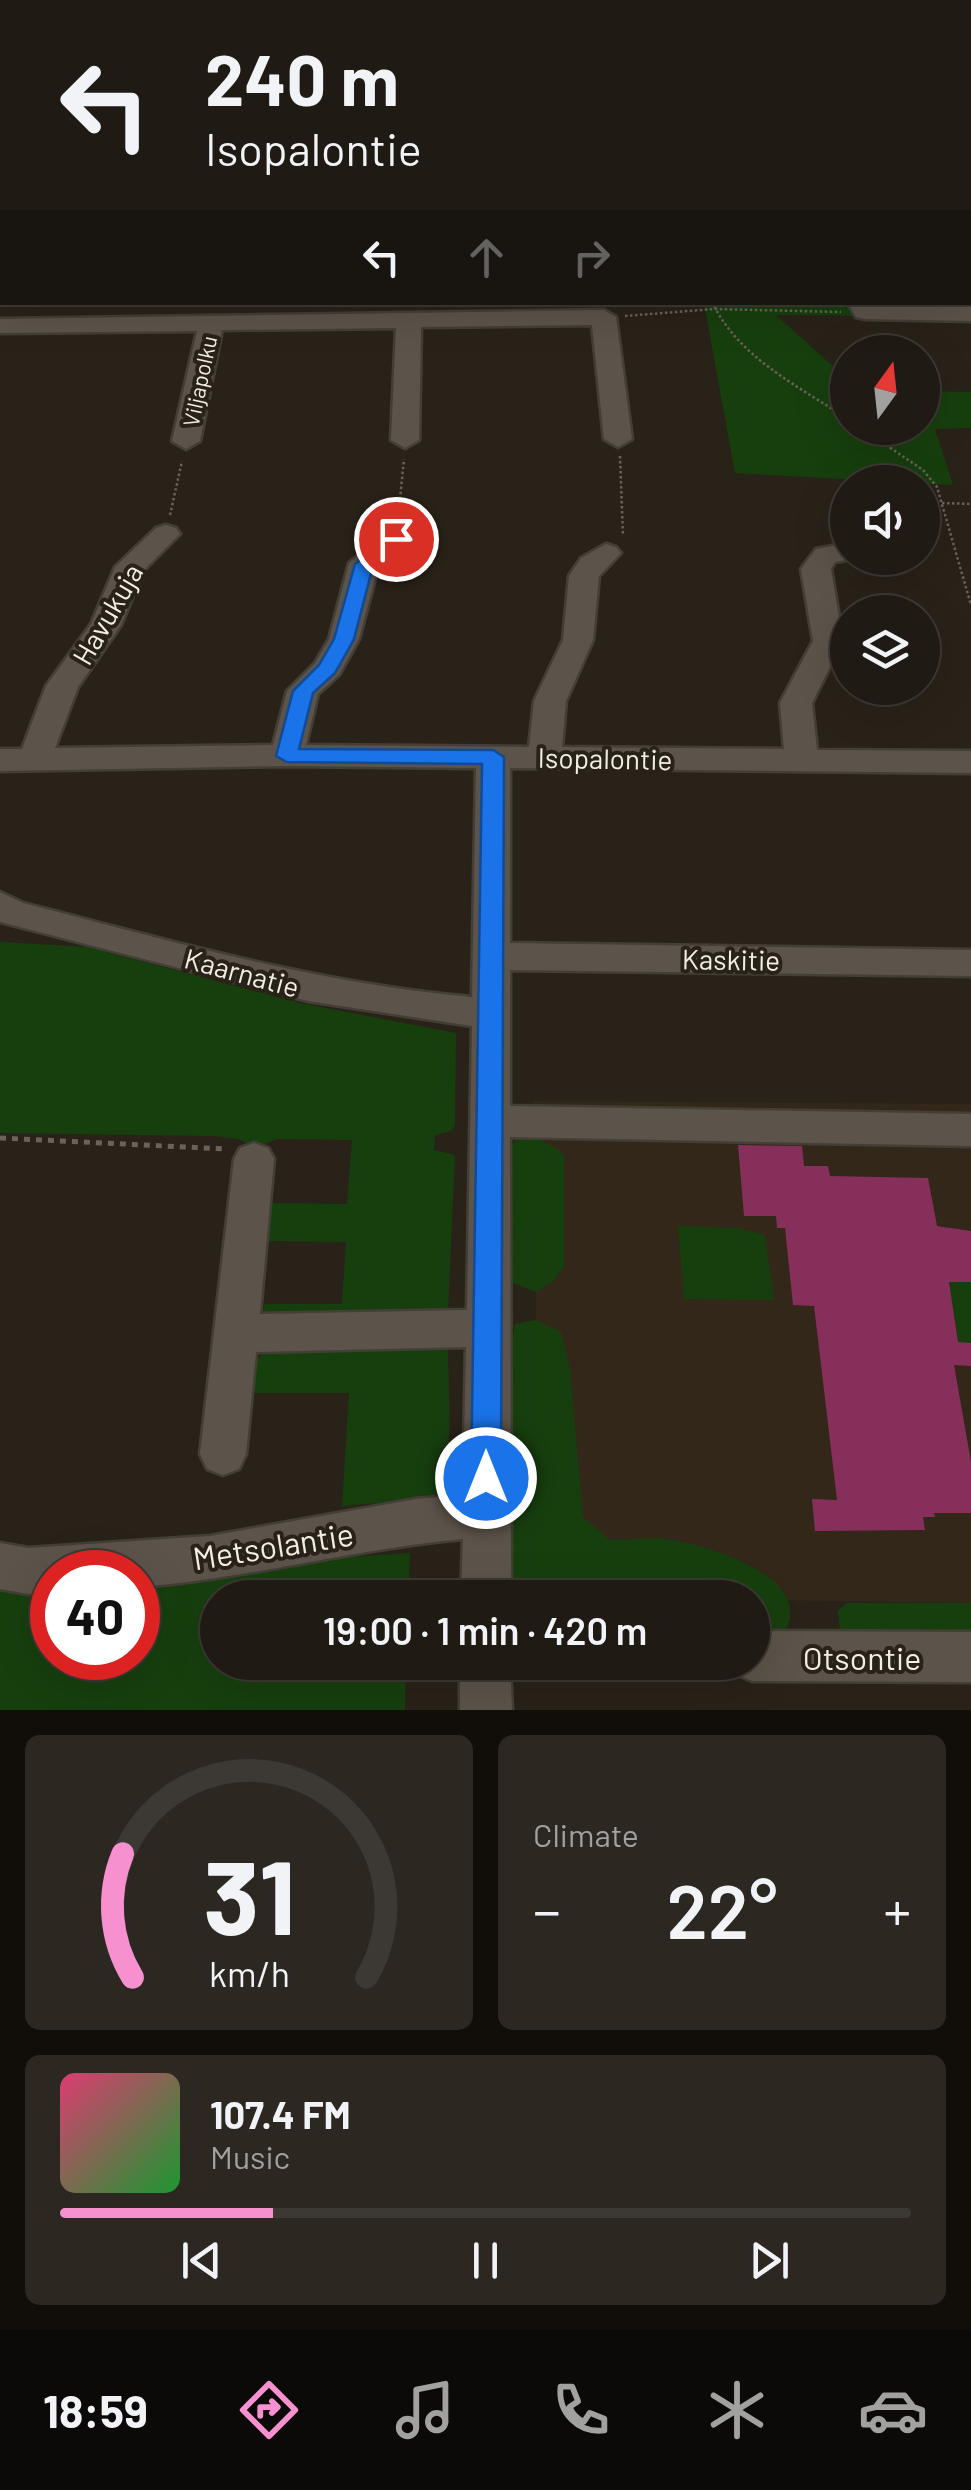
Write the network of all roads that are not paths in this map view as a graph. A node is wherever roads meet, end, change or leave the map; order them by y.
1 (862, 307) edge
2 (971, 314) edge
3 (408, 320) junction
4 (211, 322) junction
5 (2, 332) edge
6 (618, 439) road end
7 (186, 440) road end
8 (405, 440) road end
9 (166, 534) road end
10 (396, 539) road end
11 (606, 553) road end
12 (830, 555) edge
13 (36, 756) junction
14 (287, 756) junction
15 (493, 757) junction
16 (544, 757) junction
17 (1, 760) edge
18 (801, 760) junction
19 (971, 762) edge
20 (0, 782) edge
21 (0, 905) edge
22 (490, 956) junction
23 (971, 962) edge
24 (489, 1013) junction
25 (490, 1121) junction
26 (971, 1130) edge
27 (254, 1159) road end
28 (486, 1328) junction
29 (237, 1332) junction
30 (223, 1454) dead end
31 (486, 1515) junction
32 (0, 1566) edge
33 (486, 1580) edge
34 (770, 1656) edge
35 (971, 1657) edge
36 (485, 1680) edge
37 (486, 1710) edge

1 - 2 street
3 - 4 street
3 - 6 street
3 - 8 street
4 - 5 street
4 - 7 street, Viljapolku
9 - 13 street, Havukuja
10 - 14 street
11 - 16 street
12 - 18 street
13 - 14 street, Isopalontie
13 - 17 street, Isopalontie
14 - 15 street, Isopalontie
15 - 16 street, Isopalontie
15 - 22 street
16 - 18 street, Isopalontie
17 - 20 street
18 - 19 street, Isopalontie
21 - 24 street, Kaarnatie
22 - 23 street, Kaskitie
22 - 24 street
24 - 25 street
25 - 26 street
25 - 28 street
27 - 29 street
28 - 29 street
28 - 31 street
29 - 30 street
31 - 32 street, Metsolantie
31 - 33 street
34 - 35 street, Otsontie
36 - 37 street

